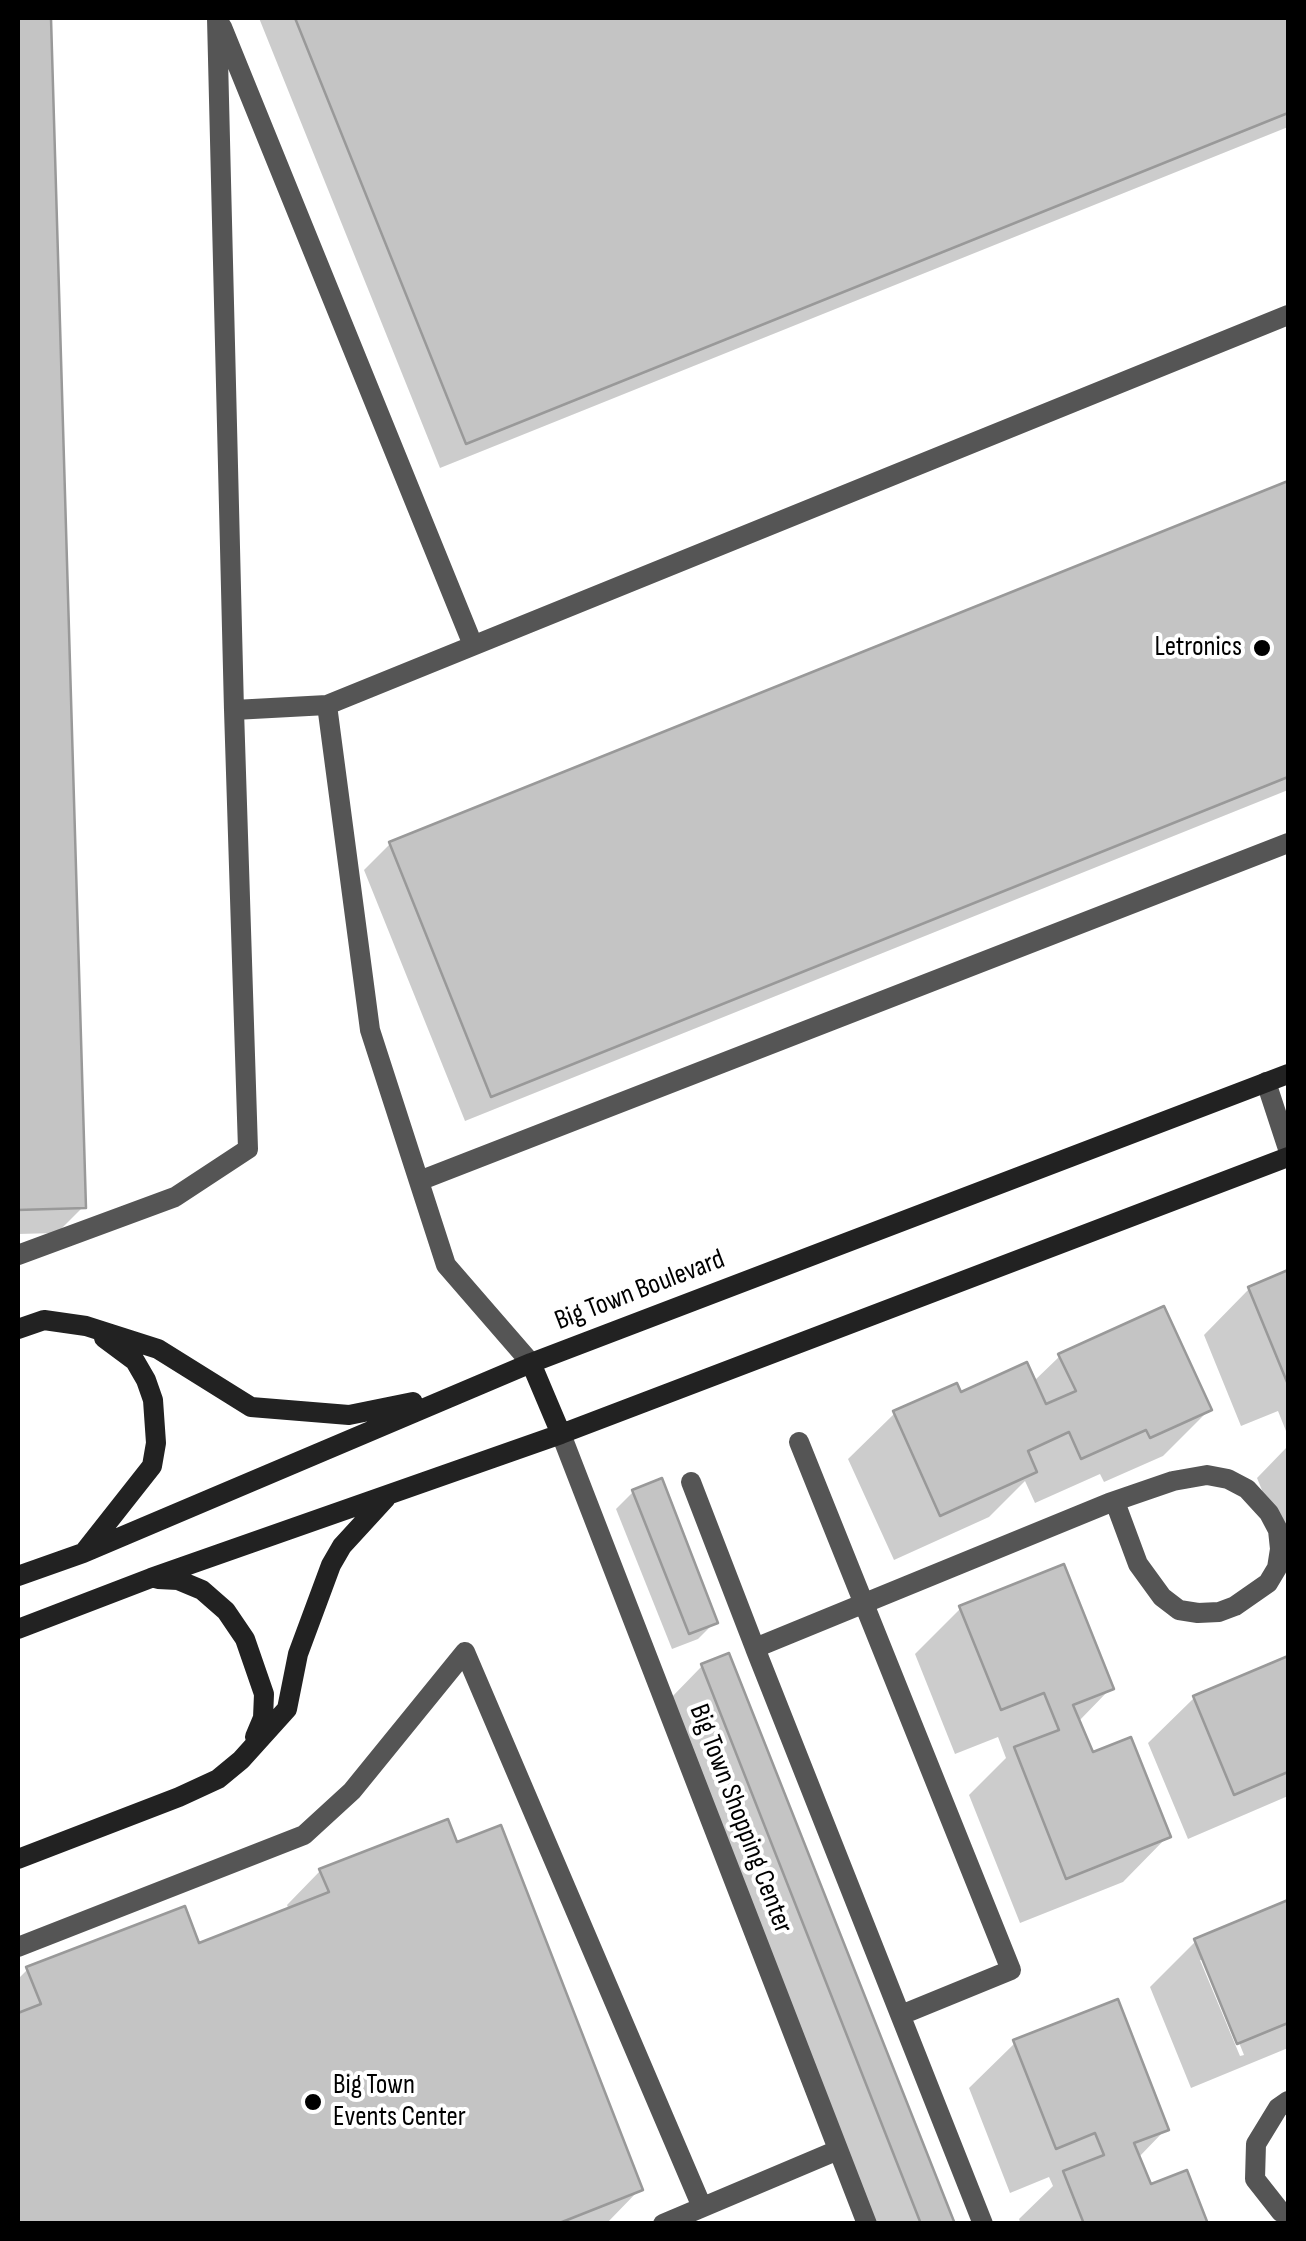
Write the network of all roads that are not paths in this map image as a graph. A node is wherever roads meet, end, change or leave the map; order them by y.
1 (218, 18) edge
2 (1288, 315) edge
3 (473, 646) junction
4 (327, 705) junction
5 (234, 710) junction
6 (1288, 844) edge
7 (1288, 1074) edge
8 (1266, 1082) junction
9 (1288, 1148) edge
10 (1288, 1157) edge
11 (419, 1181) junction
12 (18, 1254) edge
13 (86, 1326) junction
14 (18, 1329) edge
15 (531, 1363) junction
16 (454, 1394) junction
17 (561, 1434) junction
18 (799, 1442) dead end
19 (690, 1482) dead end
20 (388, 1496) junction
21 (1116, 1502) junction
22 (84, 1553) junction
23 (18, 1576) edge
24 (151, 1578) junction
25 (864, 1604) junction
26 (18, 1629) edge
27 (755, 1648) junction
28 (241, 1760) junction
29 (18, 1859) edge
30 (18, 1946) edge
31 (900, 2015) junction
32 (1288, 2101) edge
33 (838, 2150) junction
34 (702, 2207) junction
35 (1288, 2214) edge
36 (662, 2224) edge
37 (867, 2224) edge
38 (983, 2224) edge

1 - 3 lane
1 - 5 lane
2 - 3 lane
3 - 4 lane
4 - 5 lane
4 - 11 lane
5 - 12 lane
6 - 11 lane
7 - 8 main road, Big Town Boulevard
8 - 9 lane
8 - 15 main road, Big Town Boulevard
10 - 17 main road
11 - 15 lane
13 - 14 main road
13 - 16 main road
13 - 22 main road
15 - 16 main road, Big Town Boulevard
15 - 17 main road
16 - 22 main road, Big Town Boulevard
17 - 20 main road
17 - 33 lane, Big Town Shopping Center
18 - 25 lane
19 - 27 lane
20 - 24 main road
20 - 28 main road
21 - 21 lane
21 - 25 lane
22 - 23 main road, Big Town Boulevard
24 - 26 main road
24 - 28 main road
25 - 27 lane
25 - 31 lane
27 - 31 lane
28 - 29 main road
30 - 34 lane
31 - 38 lane
32 - 35 lane
33 - 34 lane
33 - 37 lane, Big Town Shopping Center
34 - 36 lane

